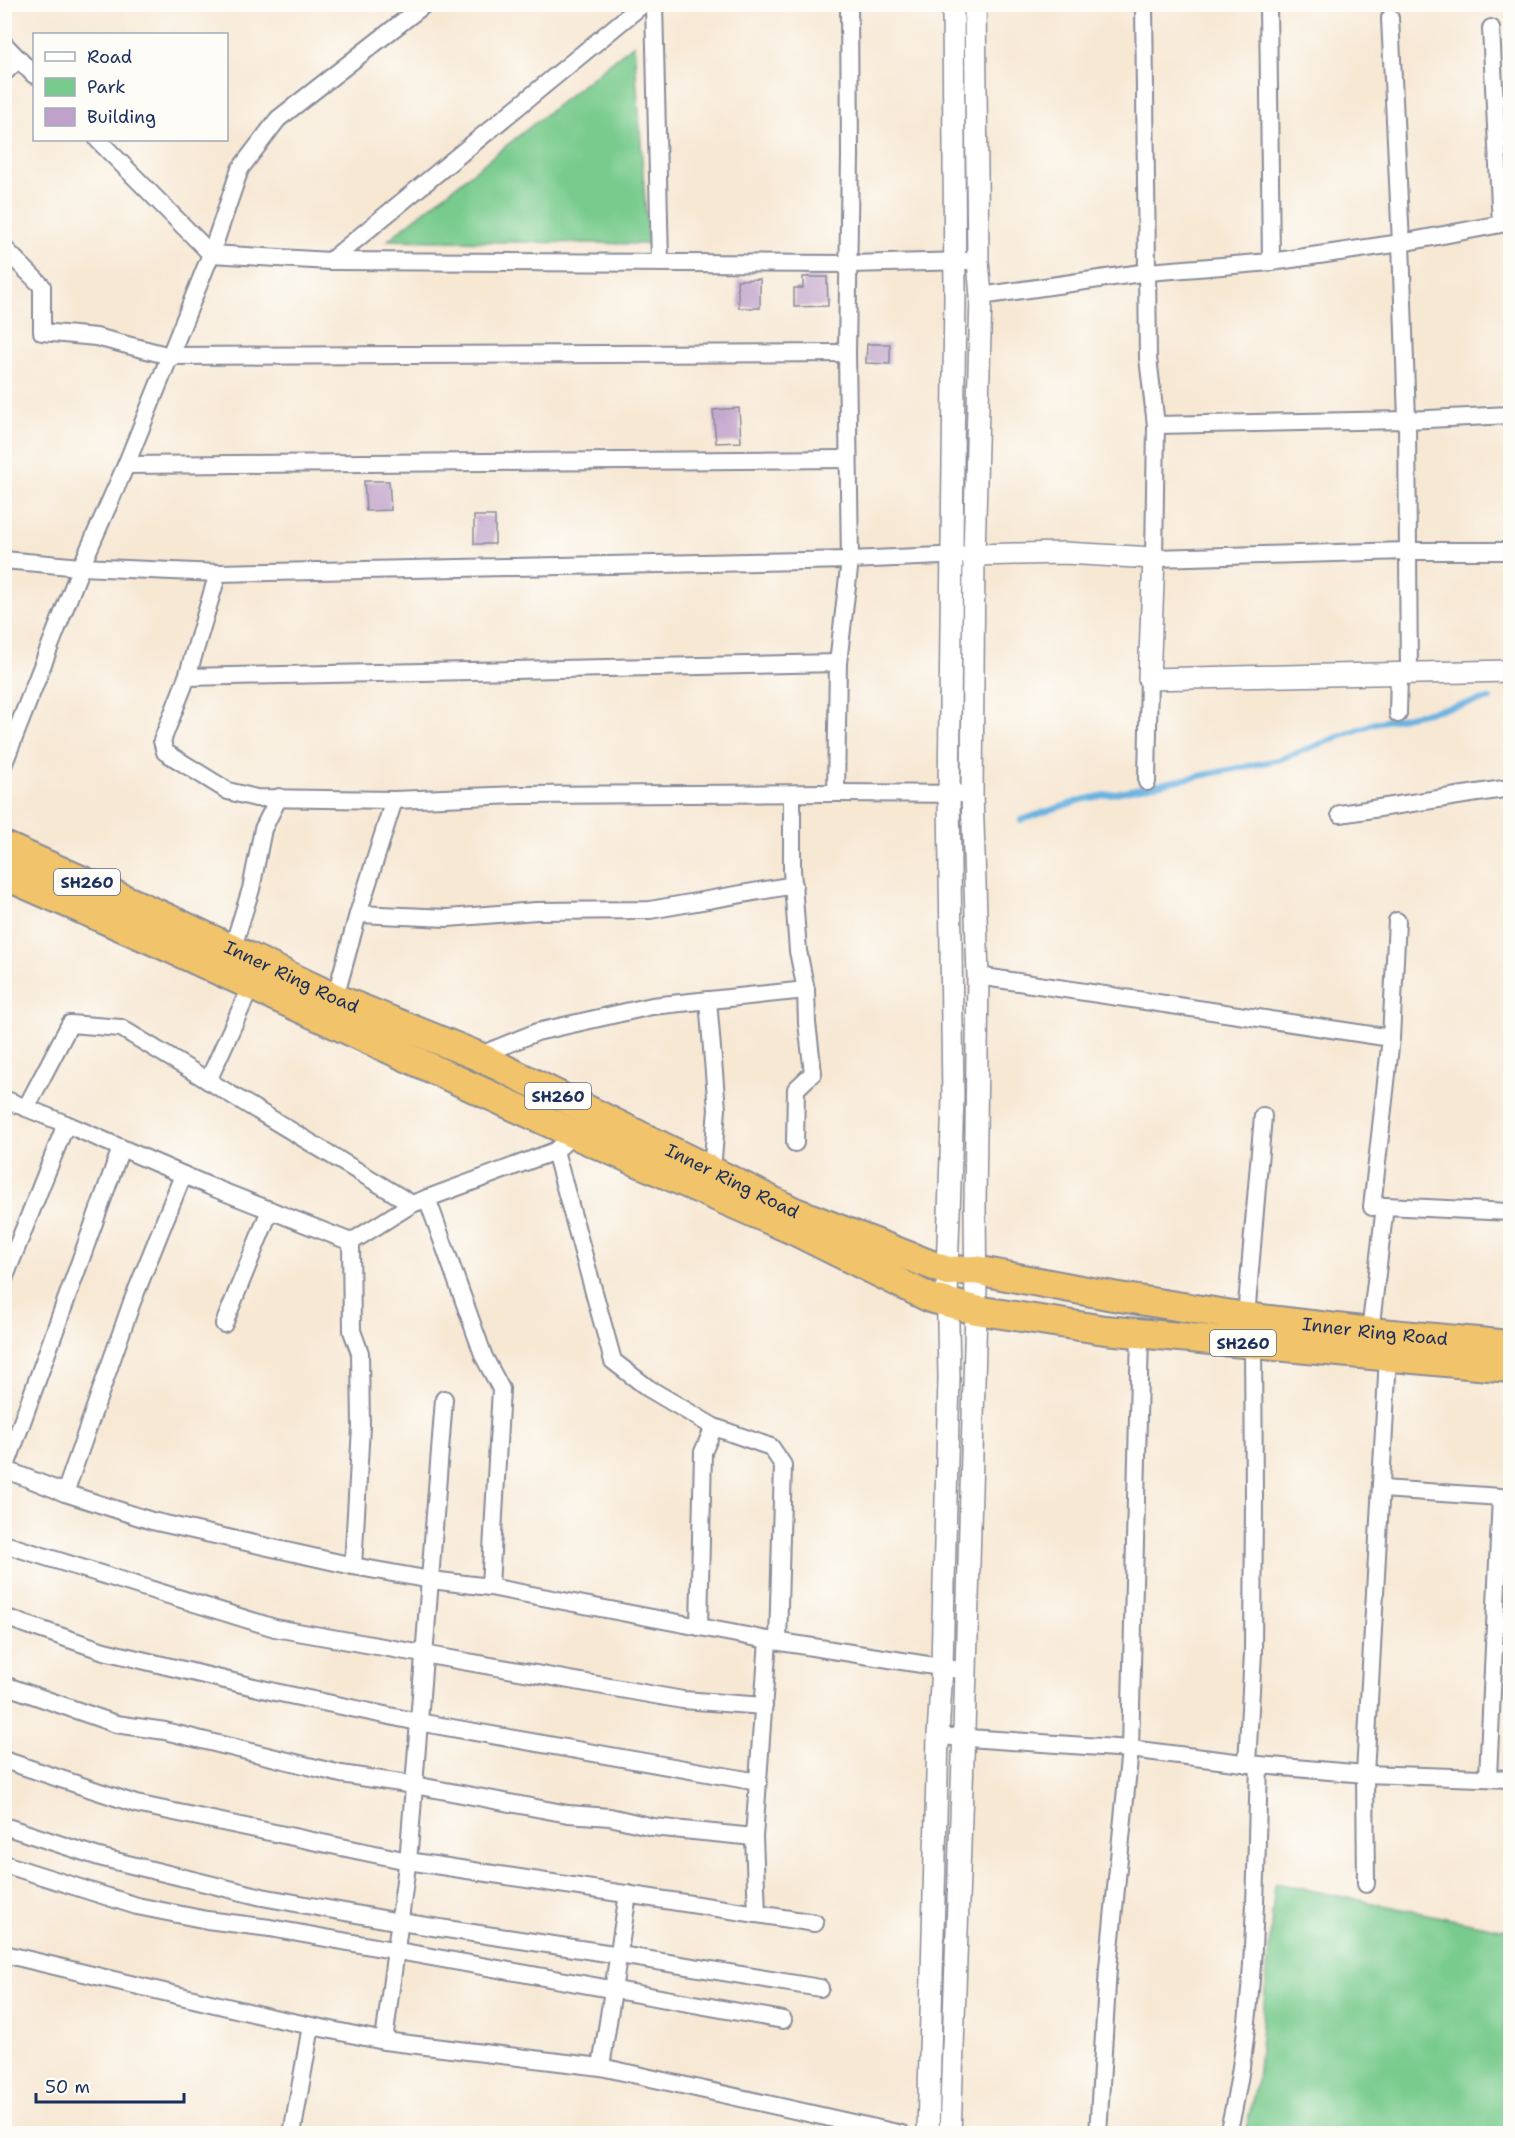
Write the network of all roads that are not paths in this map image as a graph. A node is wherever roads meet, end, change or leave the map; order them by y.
1 (425, 4) edge
2 (643, 4) edge
3 (654, 4) edge
4 (849, 4) edge
5 (953, 4) edge
6 (975, 4) edge
7 (1144, 4) edge
8 (1268, 4) edge
9 (1390, 18) dead end
10 (1491, 28) dead end
11 (4, 44) edge
12 (19, 59) junction
13 (4, 73) edge
14 (33, 74) edge
15 (99, 141) edge
16 (1401, 243) junction
17 (4, 248) edge
18 (211, 254) junction
19 (330, 261) junction
20 (955, 261) junction
21 (978, 261) junction
22 (1271, 262) junction
23 (660, 263) junction
24 (849, 264) junction
25 (1148, 272) junction
26 (955, 296) junction
27 (981, 296) junction
28 (848, 353) junction
29 (170, 356) junction
30 (1510, 415) edge
31 (1407, 420) junction
32 (1156, 425) junction
33 (848, 459) junction
34 (126, 465) junction
35 (1408, 551) junction
36 (1510, 551) edge
37 (952, 555) junction
38 (974, 555) junction
39 (1154, 558) junction
40 (4, 560) edge
41 (850, 560) junction
42 (81, 567) junction
43 (218, 573) junction
44 (838, 663) junction
45 (1510, 671) edge
46 (1404, 674) junction
47 (1149, 676) junction
48 (187, 677) junction
49 (1398, 714) dead end
50 (4, 764) edge
51 (1147, 782) dead end
52 (1510, 788) edge
53 (836, 793) junction
54 (949, 794) junction
55 (792, 795) junction
56 (972, 795) junction
57 (279, 797) junction
58 (394, 800) junction
59 (1340, 814) dead end
60 (4, 846) edge
61 (4, 875) edge
62 (794, 885) junction
63 (358, 914) junction
64 (1397, 921) dead end
65 (232, 950) junction
66 (951, 967) junction
67 (978, 976) junction
68 (806, 990) junction
69 (335, 998) junction
70 (708, 1000) junction
71 (242, 1005) junction
72 (1391, 1038) junction
73 (478, 1056) junction
74 (207, 1081) junction
75 (5, 1102) edge
76 (26, 1108) junction
77 (1263, 1116) dead end
78 (66, 1124) junction
79 (565, 1143) junction
80 (795, 1143) dead end
81 (121, 1148) junction
82 (712, 1171) junction
83 (183, 1174) junction
84 (419, 1201) junction
85 (1385, 1206) junction
86 (270, 1210) junction
87 (1510, 1212) edge
88 (351, 1242) junction
89 (975, 1270) junction
90 (947, 1271) junction
91 (4, 1279) edge
92 (947, 1302) junction
93 (976, 1310) junction
94 (224, 1324) dead end
95 (1250, 1330) junction
96 (1370, 1332) junction
97 (1140, 1334) junction
98 (1510, 1345) edge
99 (1388, 1357) junction
100 (1510, 1368) edge
101 (444, 1400) dead end
102 (714, 1427) junction
103 (5, 1469) edge
104 (1382, 1489) junction
105 (65, 1493) junction
106 (4, 1544) edge
107 (353, 1566) junction
108 (431, 1580) junction
109 (490, 1587) junction
110 (4, 1617) edge
111 (699, 1628) junction
112 (773, 1641) junction
113 (424, 1654) junction
114 (942, 1667) junction
115 (966, 1671) junction
116 (4, 1685) edge
117 (764, 1706) junction
118 (418, 1722) junction
119 (938, 1736) junction
120 (964, 1739) junction
121 (1130, 1749) junction
122 (4, 1760) edge
123 (1253, 1764) junction
124 (1365, 1774) junction
125 (1488, 1777) junction
126 (1510, 1779) edge
127 (758, 1782) junction
128 (414, 1785) junction
129 (4, 1826) edge
130 (754, 1837) junction
131 (408, 1861) junction
132 (4, 1863) edge
133 (1366, 1884) dead end
134 (628, 1894) junction
135 (757, 1914) junction
136 (400, 1922) junction
137 (815, 1923) dead end
138 (396, 1952) junction
139 (4, 1954) edge
140 (620, 1954) junction
141 (820, 1988) dead end
142 (614, 1991) junction
143 (783, 2020) dead end
144 (310, 2026) junction
145 (384, 2041) junction
146 (601, 2067) junction
147 (292, 2133) edge
148 (902, 2133) edge
149 (928, 2133) edge
150 (950, 2133) edge
151 (1098, 2133) edge
152 (1228, 2133) edge

1 - 18 street
2 - 19 street
3 - 23 street
4 - 24 street
5 - 20 street
6 - 21 street
7 - 25 street
8 - 22 street
9 - 16 street
10 - 16 street
11 - 12 street
12 - 13 street
12 - 14 street
15 - 18 street
16 - 22 street
16 - 31 street
17 - 29 street
18 - 19 street
18 - 29 street
19 - 23 street
20 - 21 street
20 - 24 street
20 - 26 street
21 - 27 street
22 - 25 street
23 - 24 street
24 - 28 street
25 - 27 street
25 - 32 street
26 - 27 street
26 - 37 street
27 - 38 street
28 - 29 street
28 - 33 street
29 - 34 street
30 - 31 street
31 - 32 street
31 - 35 street
32 - 39 street
33 - 34 street
33 - 41 street
34 - 42 street
35 - 36 street
35 - 39 street
35 - 46 street
37 - 38 street
37 - 41 street
37 - 54 street
38 - 39 street
38 - 56 street
39 - 47 street
40 - 42 street
41 - 43 street
41 - 44 street
42 - 43 street
42 - 50 street
43 - 48 street
44 - 48 street
44 - 53 street
45 - 46 street
46 - 47 street
46 - 49 street
47 - 51 street
48 - 57 street
52 - 59 street
53 - 54 street
53 - 55 street
54 - 56 street
54 - 66 street
55 - 58 street
55 - 62 street
56 - 67 street
57 - 58 street
57 - 65 street
58 - 63 street
60 - 65 highway, Inner Ring Road / SH260
61 - 71 highway, Inner Ring Road
62 - 63 street
62 - 68 street
63 - 69 street
64 - 72 street
65 - 69 highway, Inner Ring Road / SH260
66 - 67 street
66 - 90 street
67 - 72 street
67 - 89 street
68 - 70 street
68 - 80 street
69 - 73 highway, Inner Ring Road / SH260
70 - 73 street
70 - 82 street
71 - 74 street
71 - 79 highway, Inner Ring Road
72 - 85 street
73 - 82 highway, Inner Ring Road / SH260
74 - 76 street
74 - 84 street
75 - 76 street
76 - 78 street
77 - 95 street
78 - 81 street
78 - 91 street
79 - 84 street
79 - 92 highway, Inner Ring Road
79 - 102 street
81 - 83 street
81 - 103 street
82 - 90 highway, Inner Ring Road / SH260
83 - 86 street
83 - 105 street
84 - 88 street
84 - 109 street
85 - 87 street
85 - 96 street
86 - 88 street
86 - 94 street
88 - 107 street
89 - 90 highway, Inner Ring Road
89 - 93 street
89 - 95 highway, Inner Ring Road
90 - 92 street
92 - 93 highway, Inner Ring Road
92 - 114 street
93 - 97 highway, Inner Ring Road / SH260
93 - 115 street
95 - 96 highway, Inner Ring Road
95 - 97 highway, Inner Ring Road / SH260
95 - 99 highway, Inner Ring Road / SH260
95 - 123 street
96 - 98 highway, Inner Ring Road
97 - 121 street
99 - 100 highway, Inner Ring Road / SH260
99 - 104 street
101 - 108 street
102 - 111 street
102 - 112 street
103 - 105 street
104 - 124 street
104 - 125 street
105 - 107 street
106 - 113 street
107 - 108 street
108 - 109 street
108 - 113 street
109 - 111 street
110 - 118 street
111 - 112 street
112 - 114 street
112 - 117 street
113 - 117 street
113 - 118 street
114 - 115 street
114 - 119 street
115 - 120 street
116 - 128 street
117 - 127 street
118 - 127 street
118 - 128 street
119 - 120 street
119 - 149 street
120 - 121 street
120 - 150 street
121 - 123 street
121 - 151 street
122 - 131 street
123 - 124 street
123 - 152 street
124 - 125 street
124 - 133 street
125 - 126 street
127 - 130 street
128 - 130 street
128 - 131 street
129 - 136 street
130 - 135 street
131 - 134 street
131 - 136 street
132 - 138 street
134 - 135 street
134 - 140 street
135 - 137 street
136 - 138 street
136 - 140 street
138 - 142 street
138 - 145 street
139 - 144 street
140 - 141 street
140 - 142 street
142 - 143 street
142 - 146 street
144 - 145 street
144 - 147 street
145 - 146 street
146 - 148 street

